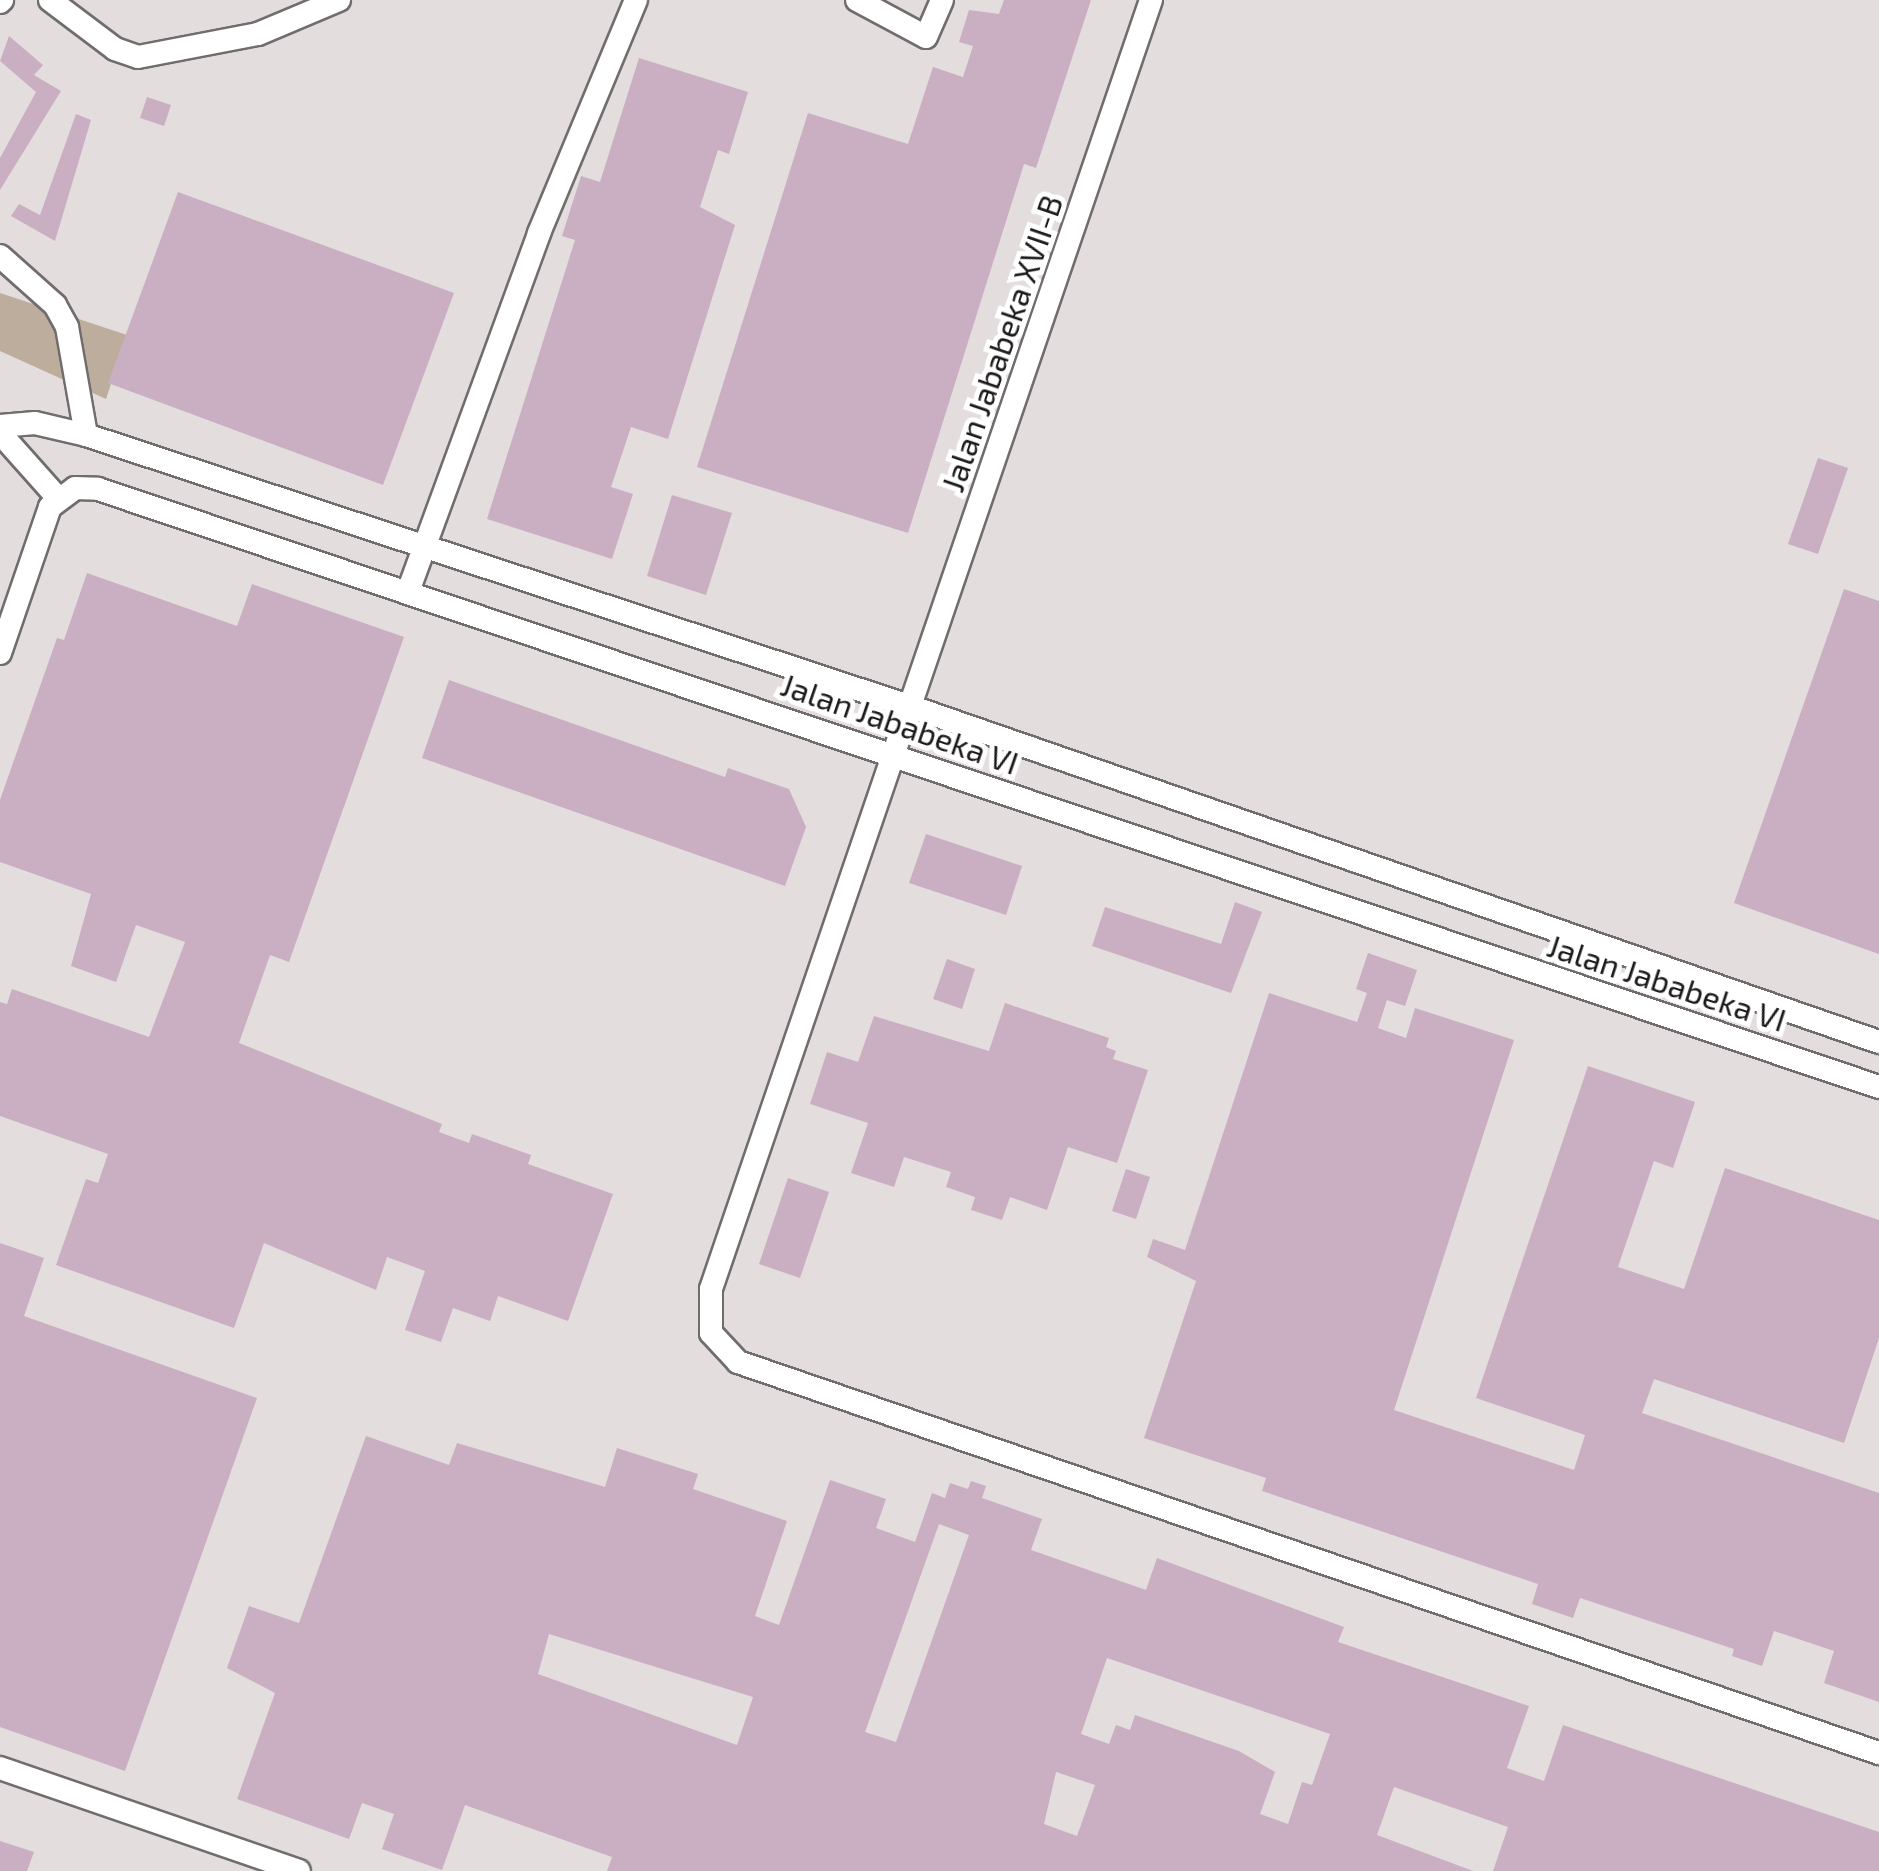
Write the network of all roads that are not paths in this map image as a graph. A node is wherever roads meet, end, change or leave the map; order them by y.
1 (50, 0) edge
2 (339, 0) edge
3 (636, 0) edge
4 (857, 0) edge
5 (942, 0) edge
6 (1151, 0) edge
7 (0, 256) edge
8 (0, 429) edge
9 (86, 436) junction
10 (56, 497) junction
11 (423, 548) junction
12 (408, 589) junction
13 (0, 653) edge
14 (912, 707) junction
15 (895, 755) junction
16 (1879, 1042) edge
17 (1879, 1087) edge
18 (1879, 1753) edge
19 (0, 1768) edge
20 (299, 1871) edge

1 - 2 street
3 - 11 street
4 - 5 street
6 - 14 street, Jalan Jababeka XVII-B
7 - 9 street
8 - 9 street, Jalan Jababeka VI
8 - 10 street
9 - 11 street, Jalan Jababeka VI
10 - 12 street, Jalan Jababeka VI
10 - 13 street
11 - 12 street
11 - 14 street, Jalan Jababeka VI
12 - 15 street, Jalan Jababeka VI
14 - 15 street, Jalan Jababeka XVII-B
14 - 16 street, Jalan Jababeka VI
15 - 17 street, Jalan Jababeka VI
15 - 18 street, Jalan Jababeka XVII-B
19 - 20 street

